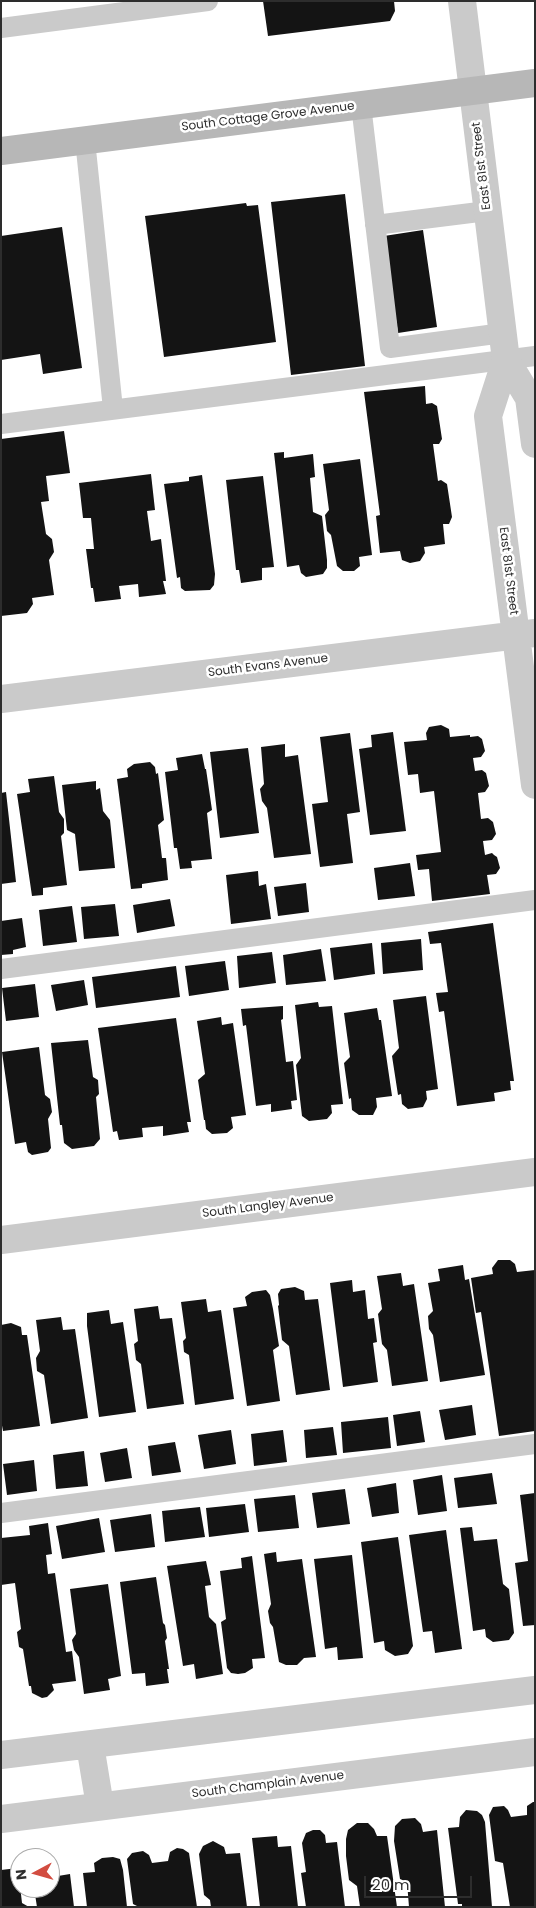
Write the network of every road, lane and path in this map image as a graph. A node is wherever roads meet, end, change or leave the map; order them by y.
1 (208, 1) edge
2 (462, 1) edge
3 (1, 28) edge
4 (535, 83) edge
5 (473, 91) junction
6 (361, 105) junction
7 (84, 140) junction
8 (1, 151) edge
9 (487, 211) junction
10 (375, 225) junction
11 (503, 333) junction
12 (535, 356) edge
13 (506, 360) junction
14 (113, 410) junction
15 (1, 424) edge
16 (535, 444) edge
17 (526, 634) edge
18 (1, 699) edge
19 (535, 785) edge
20 (535, 900) edge
21 (1, 969) edge
22 (535, 1172) edge
23 (1, 1240) edge
24 (535, 1444) edge
25 (1, 1513) edge
26 (535, 1690) edge
27 (90, 1744) junction
28 (535, 1752) edge
29 (1, 1756) edge
30 (100, 1806) junction
31 (1, 1819) edge

1 - 3 lane
2 - 5 street, East 81st Street
4 - 5 main road, South Cottage Grove Avenue
5 - 6 main road, South Cottage Grove Avenue
5 - 9 street, East 81st Street
6 - 7 main road, South Cottage Grove Avenue
6 - 10 lane
7 - 8 main road, South Cottage Grove Avenue
7 - 14 lane
9 - 10 lane
9 - 11 street, East 81st Street
10 - 11 lane
11 - 13 street, East 81st Street
12 - 13 lane
13 - 14 lane
13 - 16 street, East 81st Street
13 - 17 street, East 81st Street
14 - 15 lane
17 - 18 street, South Evans Avenue
17 - 19 street, East 81st Street
20 - 21 lane
22 - 23 street, South Langley Avenue
24 - 25 lane
26 - 27 street
27 - 29 street
27 - 30 street
28 - 30 street, South Champlain Avenue
30 - 31 street, South Champlain Avenue

